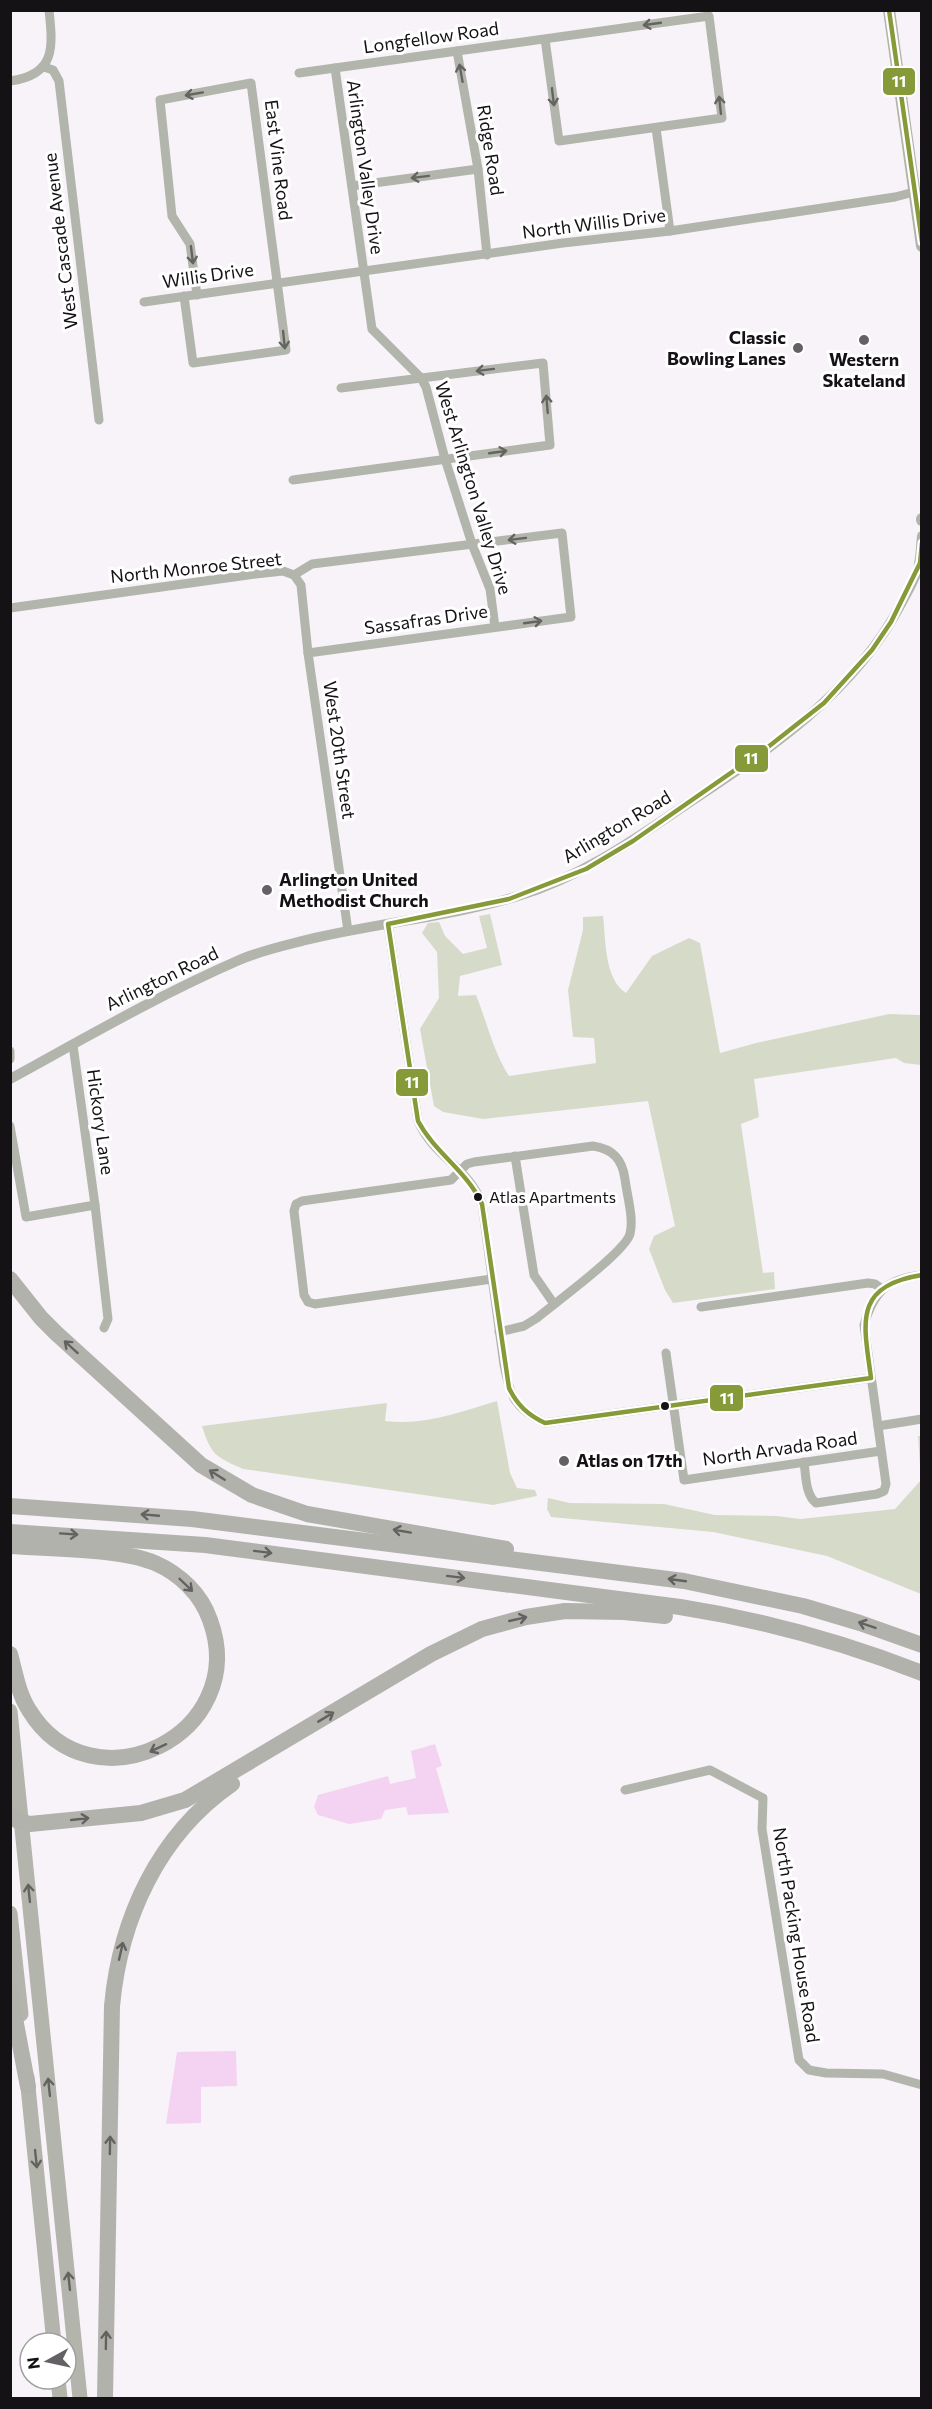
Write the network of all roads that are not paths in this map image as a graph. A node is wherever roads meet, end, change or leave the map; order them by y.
1 (49, 10) edge
2 (889, 10) edge
3 (545, 39) junction
4 (457, 51) junction
5 (44, 67) junction
6 (335, 68) junction
7 (299, 73) dead end
8 (10, 81) edge
9 (656, 128) junction
10 (478, 170) junction
11 (352, 186) junction
12 (914, 192) junction
13 (670, 231) junction
14 (921, 246) edge
15 (488, 255) junction
16 (363, 271) junction
17 (277, 283) junction
18 (197, 295) junction
19 (184, 296) junction
20 (144, 302) dead end
21 (421, 378) junction
22 (341, 388) dead end
23 (99, 420) dead end
24 (445, 459) junction
25 (293, 480) dead end
26 (562, 533) joint
27 (921, 536) edge
28 (472, 544) junction
29 (921, 562) edge
30 (294, 575) junction
31 (10, 608) edge
32 (495, 627) junction
33 (308, 653) junction
34 (388, 924) junction
35 (348, 931) junction
36 (72, 1045) junction
37 (10, 1051) edge
38 (10, 1059) edge
39 (10, 1079) edge
40 (10, 1126) edge
41 (515, 1156) junction
42 (460, 1171) junction
43 (95, 1205) junction
44 (921, 1275) edge
45 (10, 1279) edge
46 (492, 1279) junction
47 (882, 1289) junction
48 (554, 1304) junction
49 (701, 1307) dead end
50 (104, 1328) dead end
51 (499, 1332) junction
52 (666, 1353) dead end
53 (871, 1378) junction
54 (674, 1406) junction
55 (921, 1419) edge
56 (878, 1426) junction
57 (881, 1451) junction
58 (804, 1462) junction
59 (10, 1497) edge
60 (10, 1506) edge
61 (103, 1511) junction
62 (10, 1532) edge
63 (10, 1546) edge
64 (625, 1573) junction
65 (797, 1631) junction
66 (921, 1646) edge
67 (10, 1653) edge
68 (921, 1673) edge
69 (10, 1710) edge
70 (276, 1747) junction
71 (625, 1790) dead end
72 (16, 1818) edge
73 (10, 1913) edge
74 (10, 1992) edge
75 (921, 2085) edge
76 (28, 2087) junction
77 (53, 2331) edge
78 (80, 2398) edge
79 (105, 2398) edge

1 - 5 street
2 - 12 main road
3 - 4 street, Longfellow Road
3 -> 9 street
9 -> 3 street, Longfellow Road
4 - 6 street, Longfellow Road
10 -> 4 street, Ridge Road
5 - 8 street
5 - 23 street, West Cascade Avenue
6 - 7 street, Longfellow Road
6 - 11 street, Arlington Valley Drive
9 - 13 street
10 -> 11 street
10 - 15 street, Ridge Road
11 - 16 street, Arlington Valley Drive
12 - 13 street, North Willis Drive
12 - 14 main road
13 - 15 street, North Willis Drive
15 - 16 street, North Willis Drive
16 - 17 street, North Willis Drive
16 - 21 street, West Arlington Valley Drive
17 - 18 street, Willis Drive
17 -> 18 street, East Vine Road
17 -> 19 street
18 - 19 street, Willis Drive
19 - 20 street, Willis Drive
21 - 22 street
21 - 24 street, West Arlington Valley Drive
24 -> 21 street
24 - 25 street
24 - 28 street, West Arlington Valley Drive
26 -> 28 street, North Monroe Street
32 -> 26 street, Sassafras Drive
27 - 29 street, Arlington Road
28 - 30 street, North Monroe Street
28 - 32 street, West Arlington Valley Drive
29 - 34 street, Arlington Road
30 - 31 street, North Monroe Street
30 - 33 street, West 20th Street
32 - 33 street, Sassafras Drive
33 - 35 street, West 20th Street
34 - 35 street, Arlington Road
34 - 42 street
35 - 36 street, Arlington Road
36 - 39 street, Arlington Road
36 - 43 street, Hickory Lane
37 - 38 street
40 - 43 street
41 - 42 street
41 - 48 street
41 - 48 street
42 - 46 street
42 - 46 street
43 - 50 street, Hickory Lane
44 - 47 street
64 -> 45 highway
46 - 51 street
47 - 49 street
47 - 53 street
48 - 51 street
51 - 54 street
52 - 54 street
53 - 54 street
53 - 56 street
54 - 58 street, North Arvada Road
55 - 56 street
56 - 57 street
57 - 58 street, North Arvada Road
57 - 58 street
59 - 61 highway
60 - 61 highway
64 -> 61 highway
62 -> 65 highway
63 -> 67 highway
66 -> 64 highway
65 - 68 highway
70 -> 65 highway
69 - 72 highway
72 -> 70 highway
79 -> 70 highway
71 - 75 street, North Packing House Road
78 -> 72 highway
73 - 76 highway
74 - 76 highway
76 -> 77 highway

